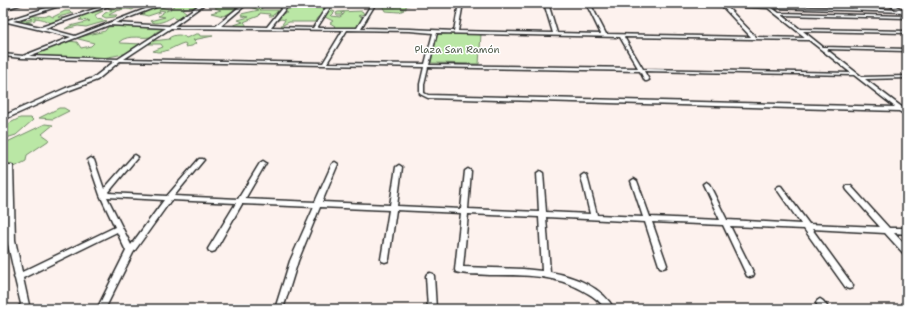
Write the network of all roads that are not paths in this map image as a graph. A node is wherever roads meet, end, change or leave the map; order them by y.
1 (23, 3) edge
2 (66, 3) edge
3 (115, 3) edge
4 (148, 3) edge
5 (164, 3) edge
6 (204, 3) edge
7 (246, 3) edge
8 (288, 3) edge
9 (331, 3) edge
10 (374, 3) edge
11 (461, 3) edge
12 (546, 3) edge
13 (588, 3) edge
14 (654, 3) edge
15 (764, 3) edge
16 (810, 3) edge
17 (849, 3) edge
18 (888, 3) edge
19 (158, 5) junction
20 (722, 5) junction
21 (770, 8) junction
22 (3, 9) edge
23 (820, 9) junction
24 (860, 10) junction
25 (905, 11) edge
26 (778, 14) junction
27 (907, 17) edge
28 (3, 20) edge
29 (8, 21) junction
30 (3, 23) edge
31 (108, 24) junction
32 (218, 27) junction
33 (169, 28) junction
34 (268, 28) junction
35 (40, 29) junction
36 (314, 29) junction
37 (346, 29) junction
38 (358, 30) junction
39 (800, 30) junction
40 (435, 32) junction
41 (456, 32) junction
42 (907, 32) edge
43 (555, 34) junction
44 (604, 34) junction
45 (621, 35) junction
46 (74, 36) junction
47 (754, 37) junction
48 (810, 39) junction
49 (822, 48) junction
50 (907, 50) edge
51 (3, 54) edge
52 (22, 57) junction
53 (119, 60) junction
54 (325, 63) junction
55 (428, 64) junction
56 (640, 68) junction
57 (855, 74) junction
58 (907, 77) edge
59 (862, 78) junction
60 (646, 80) dead end
61 (901, 109) junction
62 (907, 114) edge
63 (3, 118) edge
64 (135, 157) dead end
65 (91, 160) dead end
66 (201, 160) dead end
67 (263, 163) dead end
68 (335, 164) dead end
69 (10, 166) dead end
70 (398, 167) dead end
71 (468, 171) dead end
72 (540, 173) dead end
73 (584, 176) dead end
74 (634, 181) dead end
75 (706, 184) dead end
76 (779, 188) dead end
77 (850, 188) dead end
78 (103, 195) junction
79 (169, 198) junction
80 (240, 201) junction
81 (316, 204) junction
82 (393, 207) junction
83 (464, 211) junction
84 (542, 214) junction
85 (594, 217) junction
86 (647, 219) junction
87 (725, 222) junction
88 (806, 226) junction
89 (119, 228) junction
90 (887, 230) junction
91 (907, 231) edge
92 (212, 248) dead end
93 (130, 251) junction
94 (907, 252) edge
95 (385, 259) dead end
96 (663, 265) dead end
97 (546, 274) junction
98 (750, 274) dead end
99 (430, 276) dead end
100 (18, 277) junction
101 (849, 286) dead end
102 (21, 309) edge
103 (101, 309) edge
104 (279, 309) edge
105 (432, 309) edge
106 (610, 309) edge

1 - 22 main road
2 - 29 street
3 - 35 street
4 - 19 street
5 - 19 street
6 - 33 street
7 - 32 street
8 - 34 street
9 - 36 street
10 - 38 street
11 - 41 street
12 - 43 street
13 - 44 street
14 - 20 street
15 - 21 street
16 - 23 street
17 - 24 street
18 - 25 street
19 - 31 street
20 - 21 street
20 - 47 street
21 - 23 street
21 - 26 street
23 - 24 street
24 - 25 street
26 - 27 street
26 - 39 street
28 - 29 street
29 - 30 street
29 - 35 street
31 - 33 street
31 - 46 street
32 - 33 street
32 - 34 street
33 - 53 street
34 - 36 street
35 - 46 street
36 - 37 street
37 - 38 street
37 - 54 street
38 - 40 street
39 - 42 street
39 - 48 street
40 - 41 street
40 - 55 street
41 - 43 street
43 - 44 street
44 - 45 street
45 - 47 street
45 - 56 street
46 - 52 street
47 - 48 street
48 - 49 street
49 - 50 street
49 - 57 street
51 - 52 street
52 - 53 street
53 - 54 street
53 - 63 street
54 - 55 street
55 - 56 street
55 - 61 street
56 - 57 street
56 - 60 street
57 - 59 street
58 - 59 street
59 - 61 street
61 - 62 street
64 - 78 street
65 - 78 street
66 - 79 street
67 - 80 street
68 - 81 street
69 - 100 street
70 - 82 street
71 - 83 street
72 - 84 street
73 - 85 street
74 - 86 street
75 - 87 street
76 - 88 street
77 - 90 street
78 - 79 street
78 - 89 street
79 - 80 street
79 - 93 street
80 - 81 street
80 - 92 street
81 - 82 street
81 - 104 street
82 - 83 street
82 - 95 street
83 - 84 street
83 - 97 street
84 - 85 street
84 - 97 street
85 - 86 street
86 - 87 street
86 - 96 street
87 - 88 street
87 - 98 street
88 - 90 street
88 - 101 street
89 - 93 street
89 - 100 street
90 - 91 street
90 - 94 street
93 - 103 street
97 - 106 street
99 - 105 street
100 - 102 street

